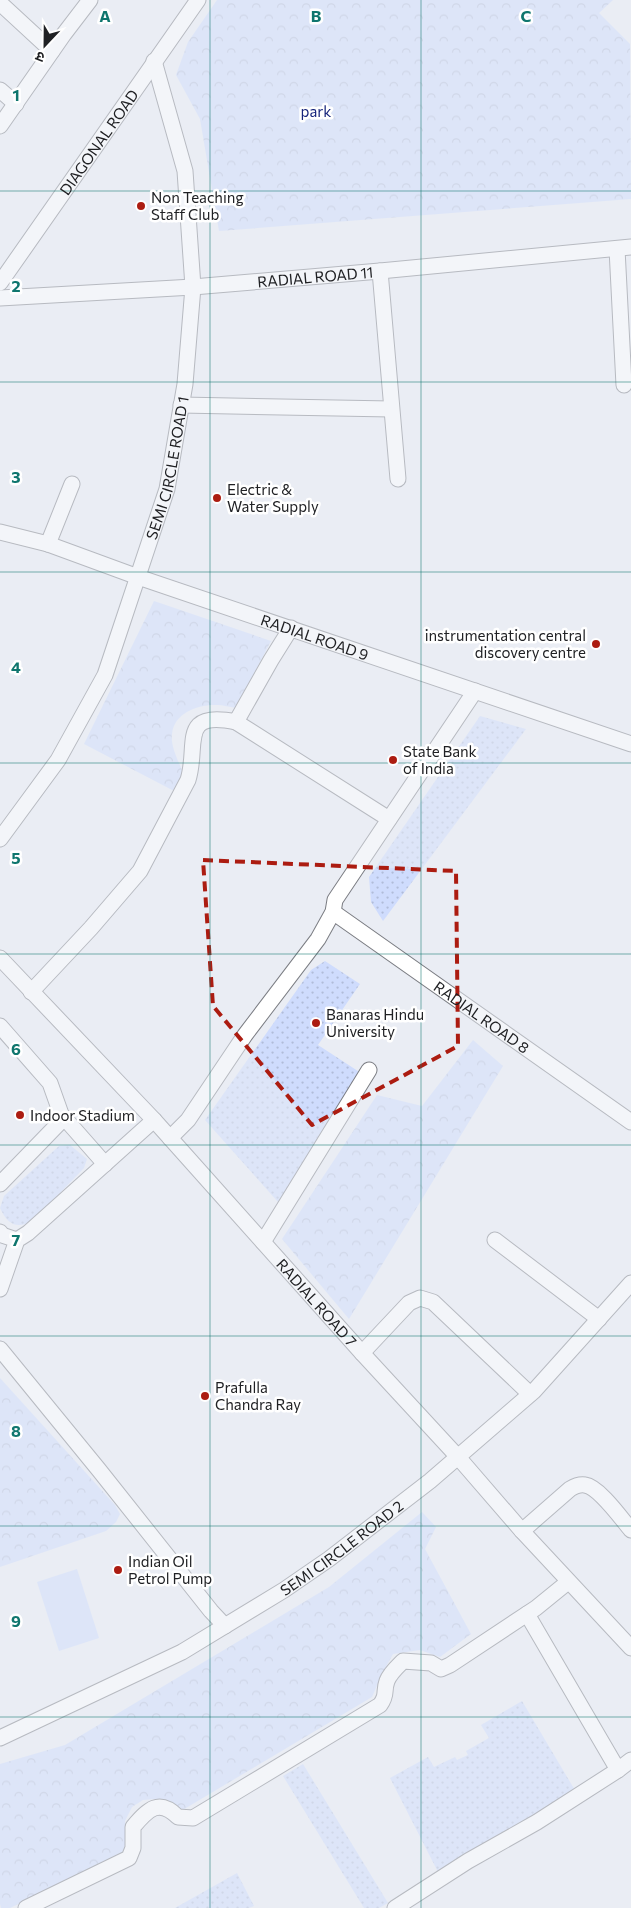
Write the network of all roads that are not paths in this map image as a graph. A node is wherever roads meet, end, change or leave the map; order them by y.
1 (198, 0) edge
2 (0, 3) edge
3 (83, 3) edge
4 (52, 51) junction
5 (154, 61) junction
6 (0, 90) edge
7 (16, 104) junction
8 (0, 126) edge
9 (624, 248) edge
10 (380, 271) junction
11 (0, 283) edge
12 (192, 287) junction
13 (0, 298) edge
14 (624, 385) dead end
15 (181, 404) junction
16 (391, 409) junction
17 (398, 479) dead end
18 (72, 484) dead end
19 (0, 532) edge
20 (48, 544) junction
21 (138, 577) junction
22 (291, 628) junction
23 (475, 691) junction
24 (236, 722) junction
25 (631, 744) edge
26 (389, 819) junction
27 (0, 839) edge
28 (332, 912) junction
29 (0, 958) edge
30 (31, 992) junction
31 (0, 1026) edge
32 (370, 1070) dead end
33 (64, 1118) junction
34 (154, 1120) junction
35 (631, 1122) edge
36 (170, 1138) junction
37 (105, 1164) junction
38 (1, 1185) edge
39 (0, 1232) edge
40 (17, 1240) junction
41 (495, 1240) dead end
42 (264, 1242) junction
43 (631, 1283) edge
44 (0, 1289) edge
45 (599, 1319) junction
46 (0, 1349) edge
47 (362, 1353) junction
48 (530, 1394) junction
49 (458, 1457) junction
50 (631, 1530) edge
51 (522, 1531) junction
52 (568, 1582) junction
53 (527, 1614) junction
54 (226, 1626) junction
55 (631, 1648) edge
56 (0, 1738) edge
57 (631, 1760) edge
58 (618, 1770) junction
59 (26, 1908) edge
60 (395, 1908) edge

1 - 5 street, DIAGONAL ROAD
2 - 4 street
3 - 4 street
4 - 7 street
5 - 11 street, DIAGONAL ROAD
5 - 12 street, SEMI CIRCLE ROAD 1
6 - 7 street
7 - 8 street
9 - 10 street, RADIAL ROAD 11
9 - 14 street
10 - 12 street, RADIAL ROAD 11
10 - 16 street
12 - 13 street, RADIAL ROAD 11
12 - 15 street, SEMI CIRCLE ROAD 1
15 - 16 street
15 - 21 street, SEMI CIRCLE ROAD 1
16 - 17 street
18 - 20 street
19 - 20 street, RADIAL ROAD 9
20 - 21 street, RADIAL ROAD 9
21 - 22 street, RADIAL ROAD 9
21 - 27 street, SEMI CIRCLE ROAD 1
22 - 23 street, RADIAL ROAD 9
22 - 24 street
23 - 25 street, RADIAL ROAD 9
23 - 26 street
24 - 26 street
24 - 30 street
26 - 28 street
28 - 35 street, RADIAL ROAD 8
28 - 36 street
29 - 30 street, RADIAL ROAD 7
30 - 34 street, RADIAL ROAD 7
31 - 33 street
32 - 42 street
33 - 37 street
33 - 38 street
34 - 36 street, RADIAL ROAD 7
34 - 37 street
36 - 42 street, RADIAL ROAD 7
37 - 40 street
39 - 40 street
40 - 44 street
41 - 45 street
42 - 47 street, RADIAL ROAD 7
43 - 45 street, SEMI CIRCLE ROAD 2
45 - 48 street, SEMI CIRCLE ROAD 2
46 - 54 street
47 - 48 street
47 - 49 street, RADIAL ROAD 7
48 - 49 street, SEMI CIRCLE ROAD 2
49 - 51 street, RADIAL ROAD 7
49 - 54 street, SEMI CIRCLE ROAD 2
50 - 51 street
51 - 52 street, RADIAL ROAD 7
52 - 53 street
52 - 55 street, RADIAL ROAD 7
53 - 58 street
53 - 59 street
54 - 56 street, SEMI CIRCLE ROAD 2
57 - 58 street
58 - 60 street

